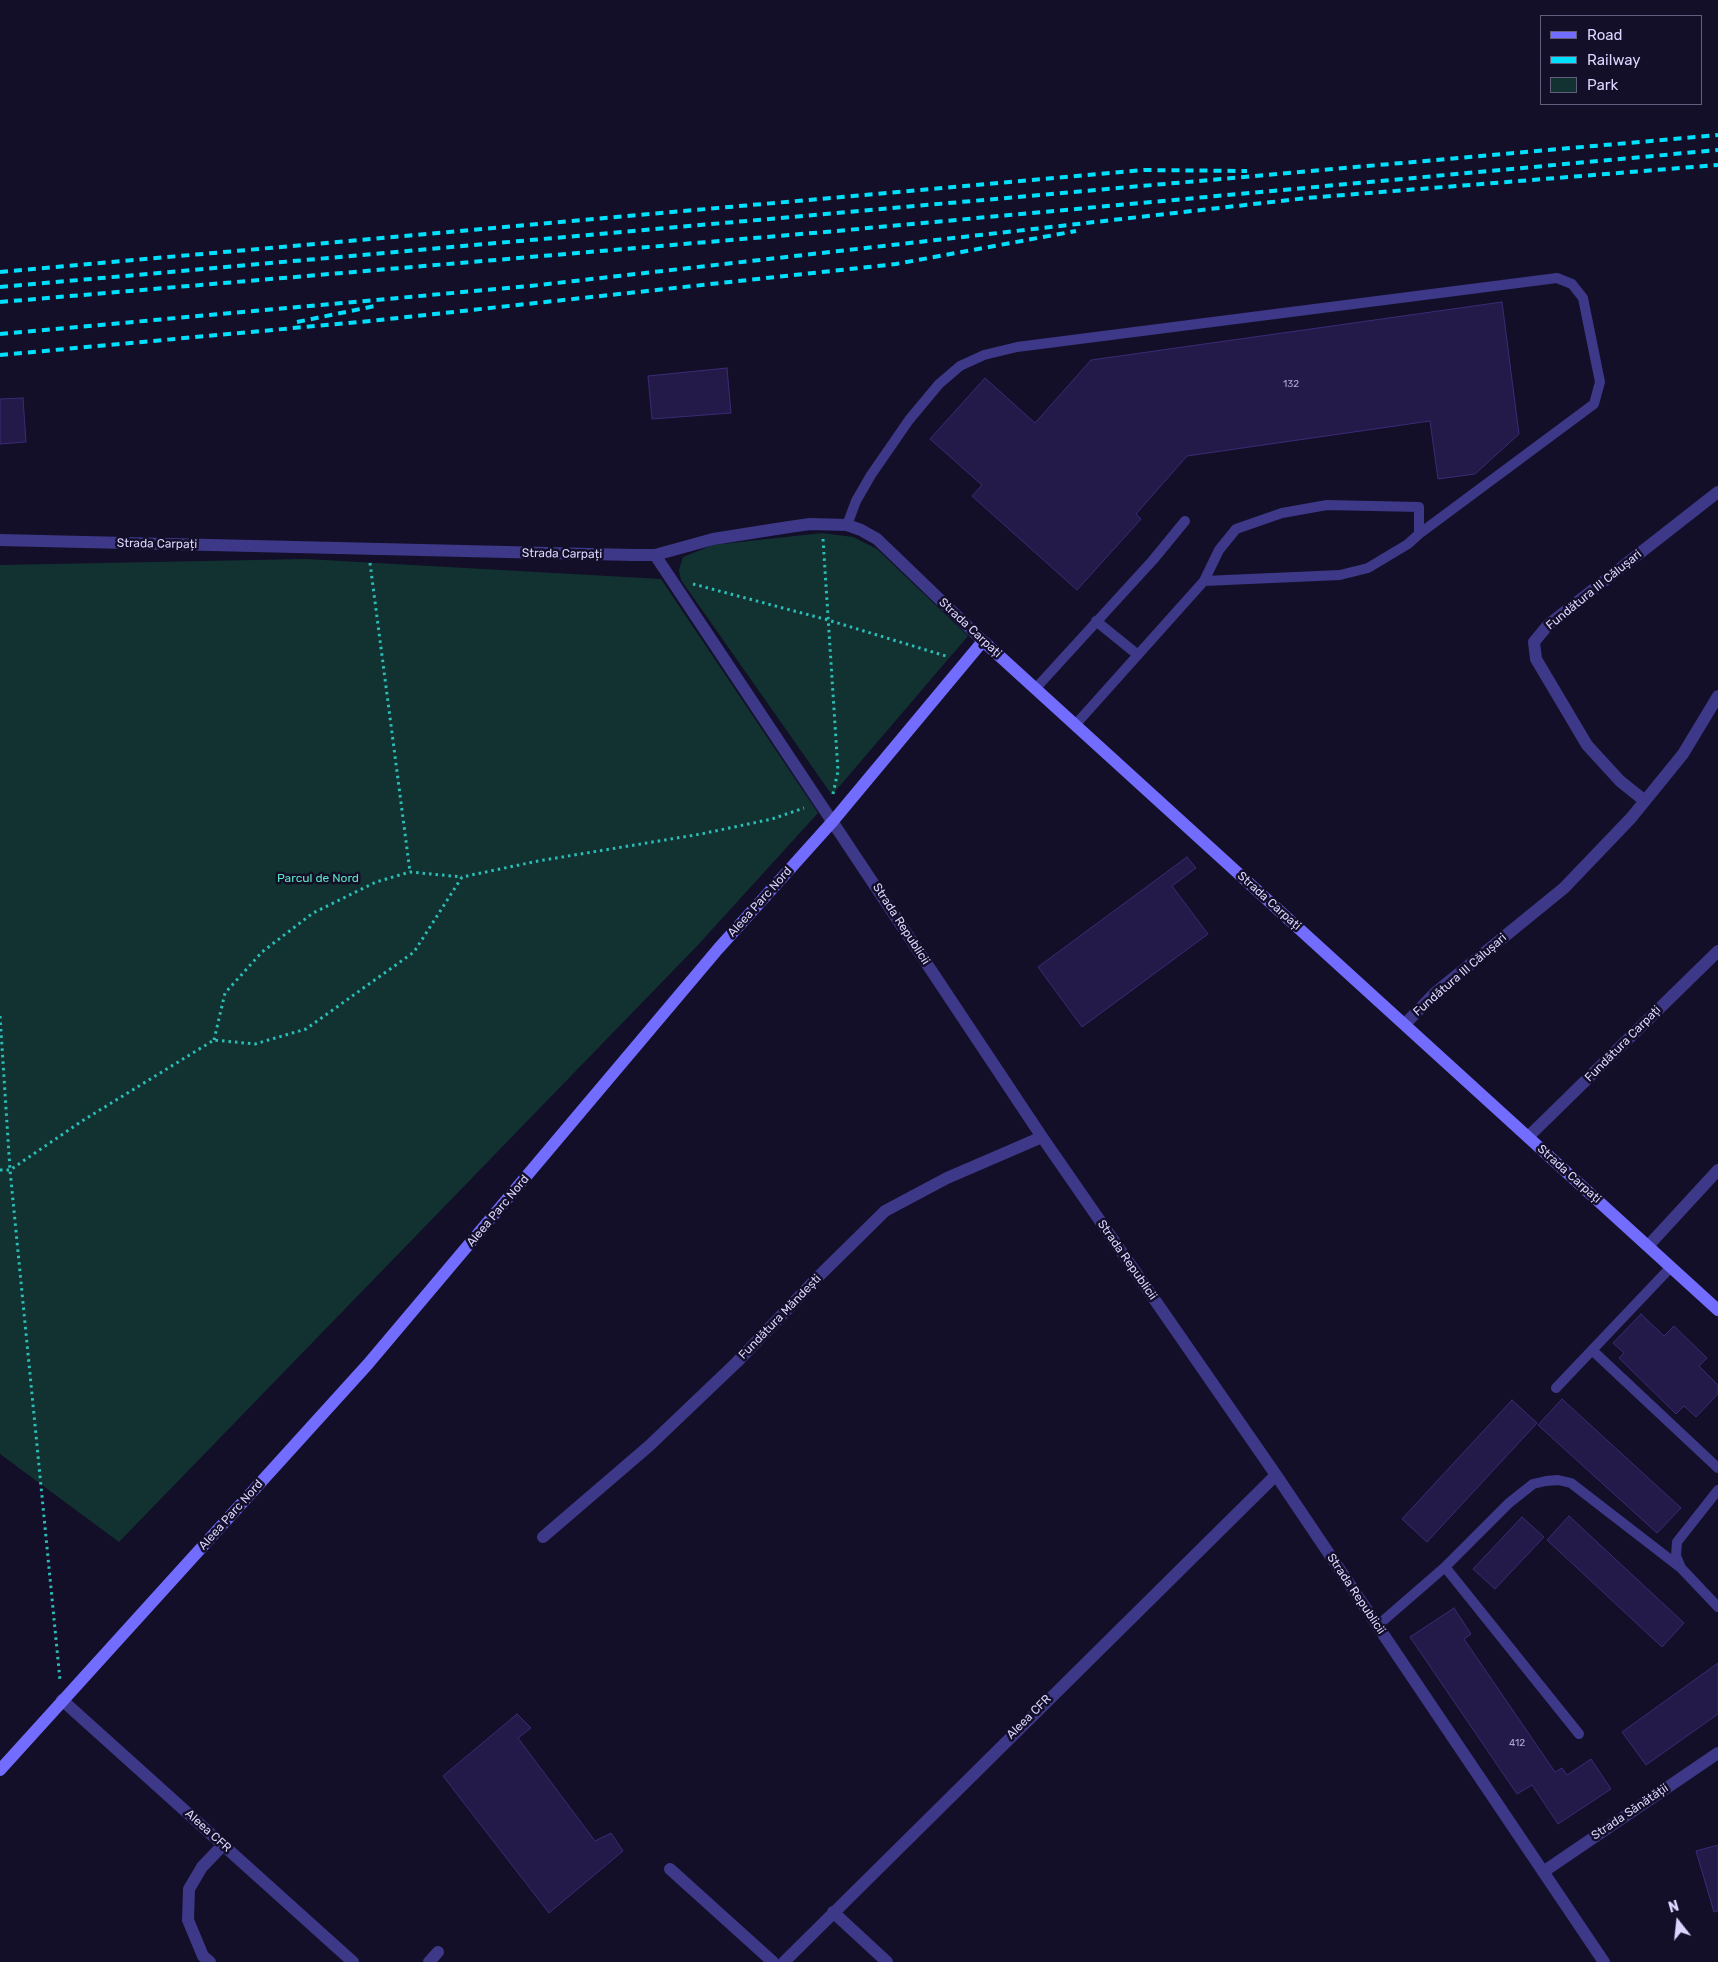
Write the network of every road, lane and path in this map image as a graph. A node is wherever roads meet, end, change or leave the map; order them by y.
1 (1718, 492) edge
2 (1185, 521) dead end
3 (822, 524) junction
4 (847, 526) junction
5 (1419, 534) junction
6 (0, 540) edge
7 (368, 549) junction
8 (655, 555) junction
9 (668, 577) junction
10 (1204, 581) junction
11 (828, 620) junction
12 (1096, 621) junction
13 (983, 641) junction
14 (1138, 655) junction
15 (965, 662) junction
16 (1036, 688) junction
17 (1718, 696) edge
18 (1076, 724) junction
19 (1645, 801) junction
20 (822, 804) junction
21 (833, 821) junction
22 (410, 872) junction
23 (462, 878) junction
24 (1718, 951) edge
25 (0, 1016) edge
26 (1405, 1024) junction
27 (214, 1040) junction
28 (1042, 1137) junction
29 (1528, 1137) junction
30 (0, 1170) edge
31 (10, 1170) junction
32 (1718, 1170) edge
33 (1648, 1246) junction
34 (1671, 1267) junction
35 (1718, 1310) edge
36 (1592, 1350) junction
37 (1556, 1388) dead end
38 (1718, 1468) edge
39 (1276, 1475) junction
40 (1718, 1490) edge
41 (543, 1537) dead end
42 (1445, 1567) junction
43 (1681, 1568) junction
44 (1718, 1607) edge
45 (1378, 1626) junction
46 (62, 1700) junction
47 (1579, 1734) dead end
48 (1718, 1753) edge
49 (0, 1770) edge
50 (223, 1845) junction
51 (670, 1869) dead end
52 (1542, 1872) junction
53 (833, 1912) junction
54 (210, 1962) edge
55 (353, 1962) edge
56 (773, 1962) edge
57 (784, 1962) edge
58 (887, 1962) edge
59 (1604, 1962) edge

1 - 19 street, Fundătura III Călușari
2 - 12 lane
3 - 4 street, Strada Carpați
3 - 8 street, Strada Carpați
3 - 11 path
4 - 5 lane
4 - 13 street, Strada Carpați
5 - 10 lane
5 - 10 lane
6 - 7 street, Strada Carpați
7 - 8 street, Strada Carpați
7 - 22 path
8 - 9 street, Strada Republicii
9 - 11 path
9 - 20 street, Strada Republicii
10 - 14 lane
11 - 15 path
11 - 20 path
12 - 14 lane
12 - 16 lane
13 - 15 street, Aleea Parc Nord
13 - 16 street, Strada Carpați
14 - 18 lane
15 - 21 street, Aleea Parc Nord
16 - 18 street, Strada Carpați
17 - 19 street, Fundătura III Călușari
18 - 26 street, Strada Carpați
19 - 26 street, Fundătura III Călușari
20 - 21 street, Strada Republicii
20 - 23 path
21 - 28 street, Strada Republicii
21 - 46 street, Aleea Parc Nord
22 - 23 path
22 - 27 path
23 - 27 path
24 - 29 street, Fundătura Carpați
25 - 31 path
26 - 29 street, Strada Carpați
27 - 31 path
28 - 39 street, Strada Republicii
28 - 41 street, Fundătura Măndești
29 - 33 street, Strada Carpați
30 - 31 path
31 - 46 path
32 - 33 street
33 - 34 street, Strada Carpați
34 - 35 street, Strada Carpați
34 - 36 lane
36 - 37 lane
36 - 38 lane
39 - 45 street, Strada Republicii
39 - 53 street, Aleea CFR
40 - 43 lane
42 - 43 lane
42 - 45 lane
42 - 47 lane
43 - 44 lane
45 - 52 street, Strada Republicii
46 - 49 street, Aleea Parc Nord
46 - 50 street, Aleea CFR
48 - 52 street, Strada Sănătății
50 - 54 street
50 - 55 street, Aleea CFR
51 - 56 street
52 - 59 street, Strada Republicii
53 - 57 street, Aleea CFR
53 - 58 street

